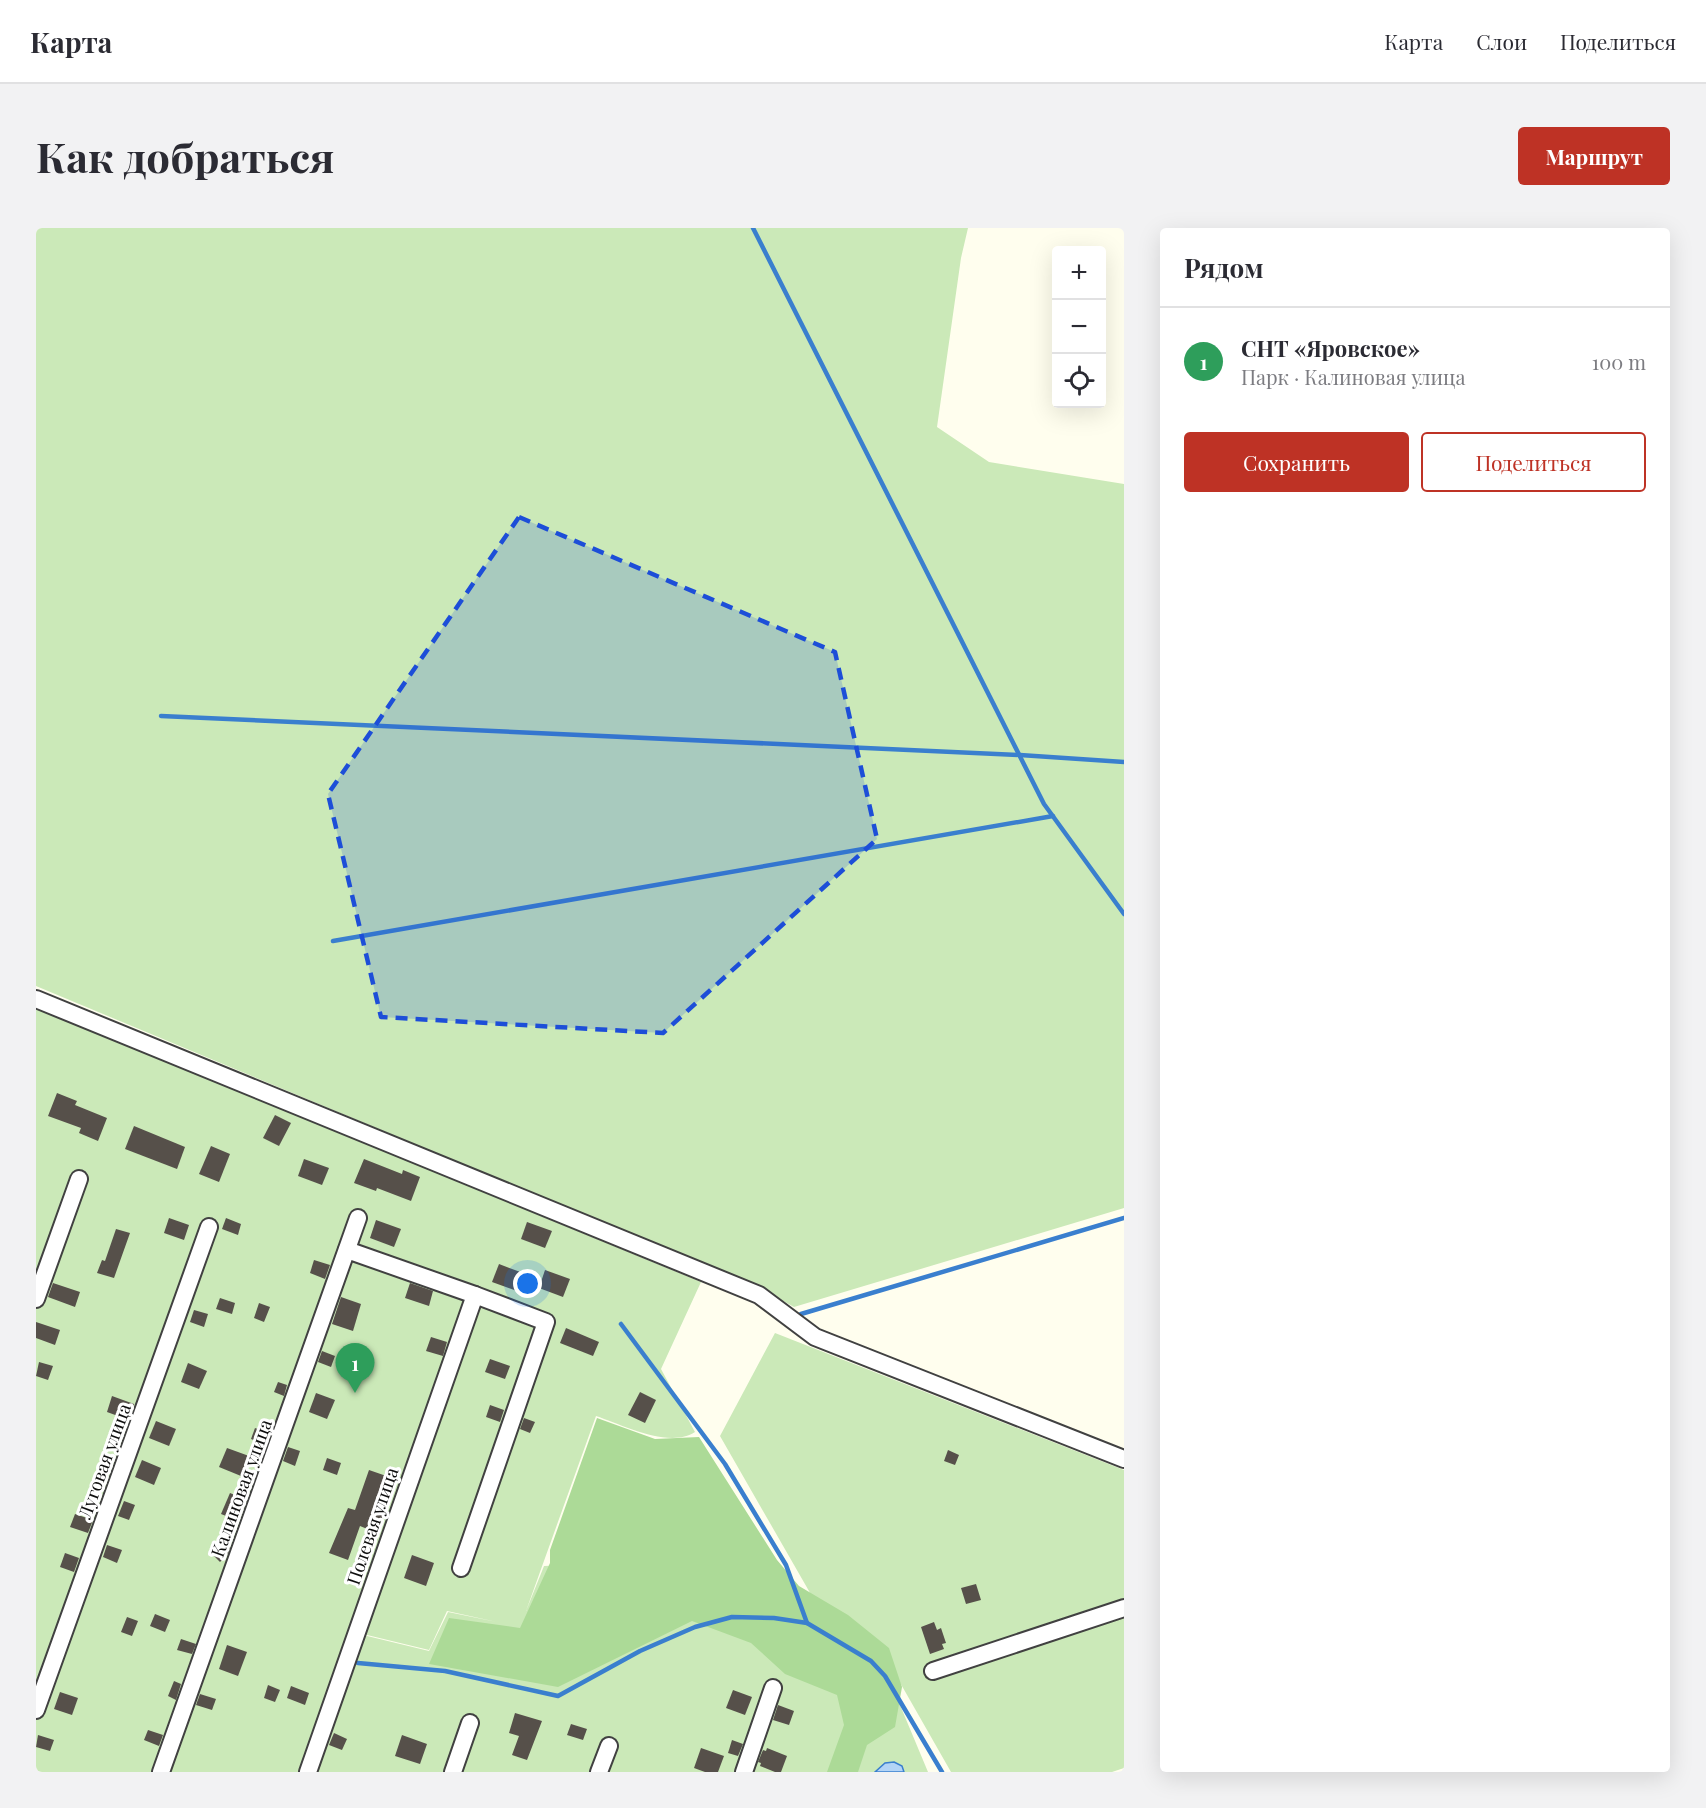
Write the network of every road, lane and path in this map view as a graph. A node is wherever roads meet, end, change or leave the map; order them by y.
1 (36, 999) edge
2 (80, 1179) dead end
3 (358, 1218) dead end
4 (209, 1227) dead end
5 (347, 1250) junction
6 (475, 1295) junction
7 (36, 1299) edge
8 (1124, 1458) edge
9 (461, 1568) dead end
10 (1124, 1608) edge
11 (933, 1671) dead end
12 (773, 1688) dead end
13 (36, 1710) edge
14 (470, 1723) dead end
15 (609, 1746) dead end
16 (160, 1772) edge
17 (308, 1772) edge
18 (453, 1772) edge
19 (599, 1772) edge
20 (744, 1772) edge

1 - 8 street
2 - 7 street
3 - 5 street, Калиновая улица
4 - 13 street, Луговая улица
5 - 6 street
5 - 16 street, Калиновая улица
6 - 9 street
6 - 17 street, Полевая улица
10 - 11 street
12 - 20 street
14 - 18 street
15 - 19 street

